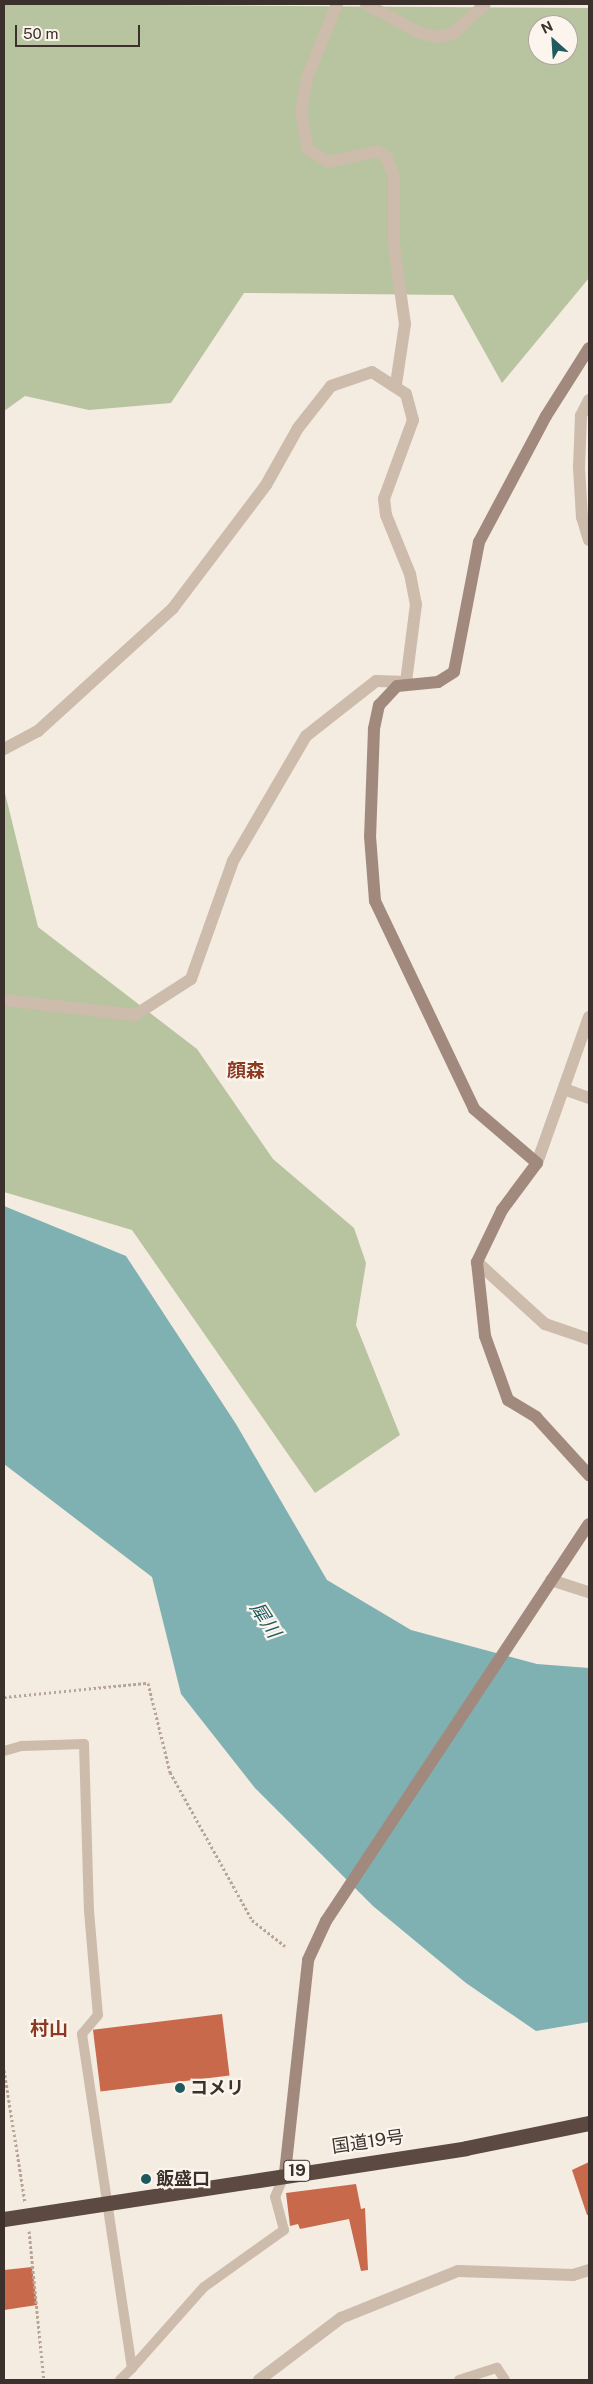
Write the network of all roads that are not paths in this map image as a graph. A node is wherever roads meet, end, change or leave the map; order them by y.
1 (337, 4) edge
2 (366, 4) edge
3 (485, 4) edge
4 (589, 348) edge
5 (396, 384) junction
6 (589, 400) edge
7 (589, 540) edge
8 (406, 682) junction
9 (4, 749) edge
10 (4, 1000) edge
11 (589, 1018) edge
12 (564, 1089) junction
13 (589, 1098) edge
14 (537, 1163) junction
15 (477, 1262) junction
16 (589, 1339) edge
17 (589, 1476) edge
18 (589, 1524) edge
19 (551, 1580) junction
20 (589, 1592) edge
21 (4, 1751) edge
22 (589, 2123) edge
23 (285, 2173) junction
24 (106, 2202) junction
25 (4, 2219) edge
26 (589, 2270) edge
27 (132, 2368) junction
28 (120, 2380) edge
29 (259, 2380) edge
30 (459, 2380) edge
31 (505, 2380) edge

1 - 5 street
2 - 3 street
4 - 8 street
5 - 8 street
5 - 9 street
6 - 7 street
8 - 10 street
8 - 14 street
11 - 12 street
12 - 13 street
12 - 14 street
14 - 15 street
15 - 16 street
15 - 17 street
18 - 19 street
19 - 20 street
19 - 23 street
21 - 24 lane
22 - 23 highway, 国道19号 / 19
23 - 24 highway, 国道19号 / 19
23 - 27 lane
24 - 25 highway, 国道19号 / 19
24 - 27 lane
26 - 29 street
27 - 28 lane
30 - 31 lane

